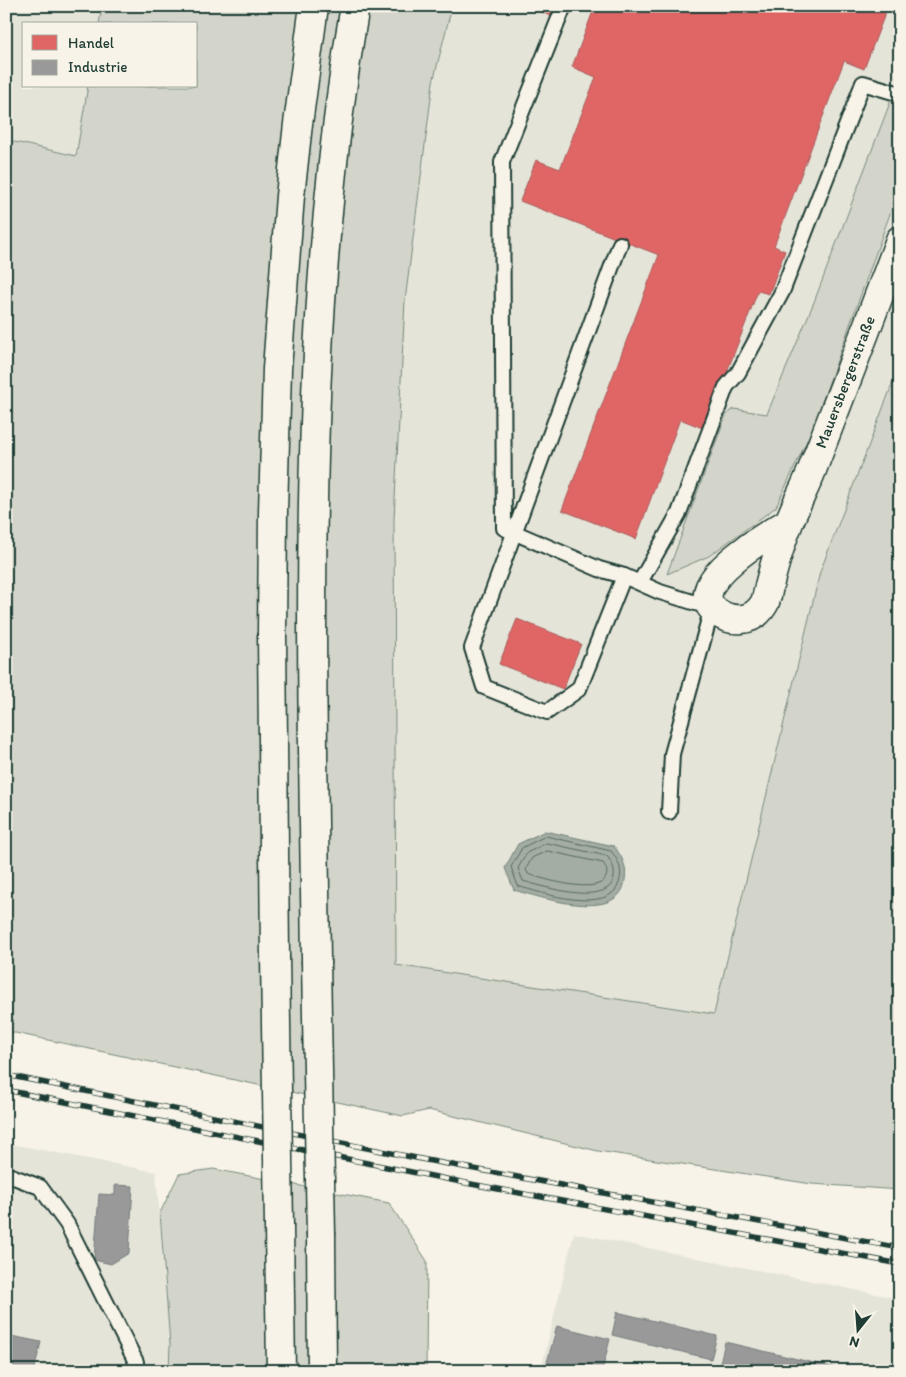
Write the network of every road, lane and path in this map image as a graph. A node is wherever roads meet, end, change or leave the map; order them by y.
1 (314, 6) edge
2 (355, 6) edge
3 (368, 6) edge
4 (564, 6) edge
5 (349, 43) junction
6 (900, 94) edge
7 (900, 240) edge
8 (620, 244) dead end
9 (788, 523) junction
10 (514, 532) junction
11 (624, 576) junction
12 (640, 582) junction
13 (712, 608) junction
14 (669, 812) dead end
15 (6, 1174) edge
16 (136, 1371) edge
17 (281, 1371) edge
18 (322, 1371) edge

1 - 17 main road, bridge
2 - 5 main road
3 - 5 main road
4 - 10 lane
5 - 18 main road, bridge
6 - 12 lane
7 - 9 main road, Mauersbergerstraße
8 - 10 lane
9 - 13 main road
9 - 13 main road, Mauersbergerstraße
10 - 11 lane
10 - 11 lane
11 - 12 lane
12 - 13 lane
13 - 14 lane
15 - 16 lane

